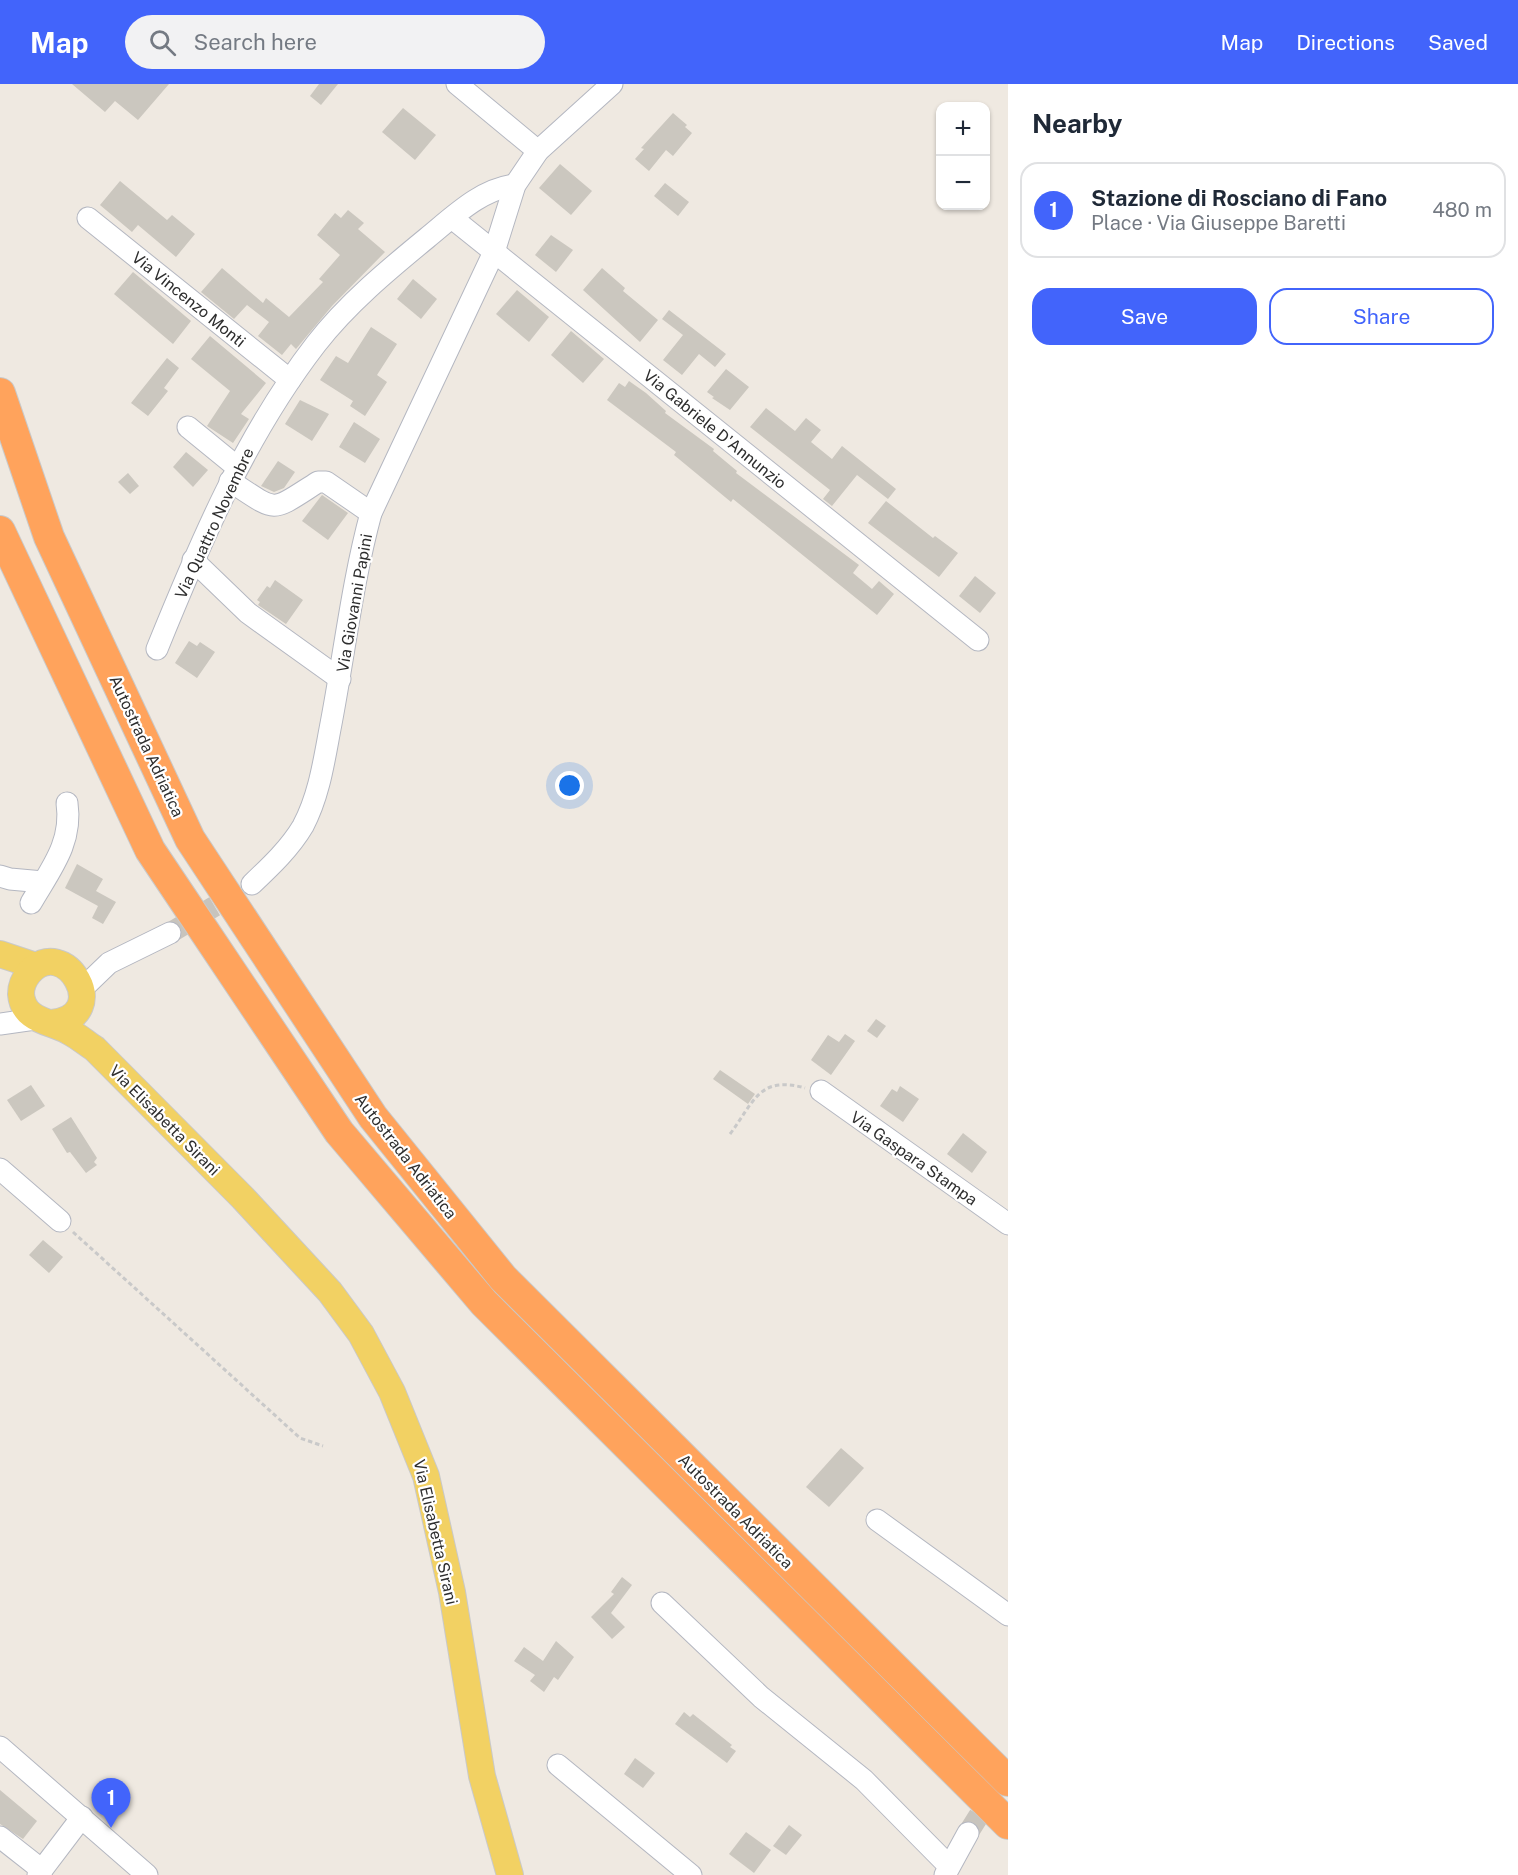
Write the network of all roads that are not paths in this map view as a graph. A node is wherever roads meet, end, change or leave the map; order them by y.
1 (457, 84) edge
2 (612, 84) edge
3 (538, 151) junction
4 (515, 185) junction
5 (88, 218) dead end
6 (452, 218) junction
7 (494, 252) junction
8 (290, 380) junction
9 (0, 393) edge
10 (188, 427) dead end
11 (234, 474) junction
12 (371, 513) junction
13 (0, 531) edge
14 (193, 560) junction
15 (978, 640) dead end
16 (157, 649) dead end
17 (340, 680) junction
18 (67, 803) dead end
19 (0, 876) edge
20 (43, 882) junction
21 (252, 884) tunnel mouth
22 (32, 903) dead end
23 (170, 933) tunnel mouth
24 (0, 956) edge
25 (27, 983) junction
26 (76, 987) junction
27 (43, 1021) junction
28 (0, 1022) edge
29 (95, 1049) junction
30 (821, 1091) road end
31 (0, 1169) edge
32 (60, 1221) road end
33 (1008, 1224) edge
34 (877, 1520) dead end
35 (662, 1603) dead end
36 (1008, 1615) edge
37 (0, 1747) edge
38 (558, 1765) dead end
39 (1008, 1781) edge
40 (82, 1817) junction
41 (1008, 1824) edge
42 (968, 1833) tunnel mouth
43 (0, 1836) edge
44 (947, 1871) edge
45 (40, 1872) edge
46 (147, 1875) edge
47 (510, 1875) edge
48 (691, 1875) edge

1 - 3 street
2 - 3 street
3 - 4 street
4 - 6 street, Via Quattro Novembre
4 - 7 street, Via Giovanni Papini
5 - 8 street, Via Vincenzo Monti
6 - 7 street, Via Gabriele D'Annunzio
6 - 8 street, Via Quattro Novembre
7 - 12 street, Via Giovanni Papini
7 - 15 street, Via Gabriele D'Annunzio
8 - 11 street, Via Quattro Novembre
9 - 39 highway, Autostrada Adriatica
10 - 11 street
11 - 12 street
11 - 14 street, Via Quattro Novembre
12 - 17 street, Via Giovanni Papini
13 - 41 highway, Autostrada Adriatica
14 - 16 street, Via Quattro Novembre
14 - 17 street
17 - 21 street, Via Giovanni Papini
18 - 20 street
19 - 20 street
20 - 22 street
23 - 26 street
24 - 25 main road
25 - 26 main road
25 - 27 main road
25 - 28 street
26 - 27 main road
26 - 29 main road, Via Elisabetta Sirani
27 - 28 street
27 - 29 main road, Via Elisabetta Sirani
29 - 47 main road, Via Elisabetta Sirani
30 - 33 street, Via Gaspara Stampa
31 - 32 street
34 - 36 street
35 - 44 street
37 - 40 street
38 - 48 street
40 - 45 street
40 - 46 street
42 - 44 street
43 - 45 street

